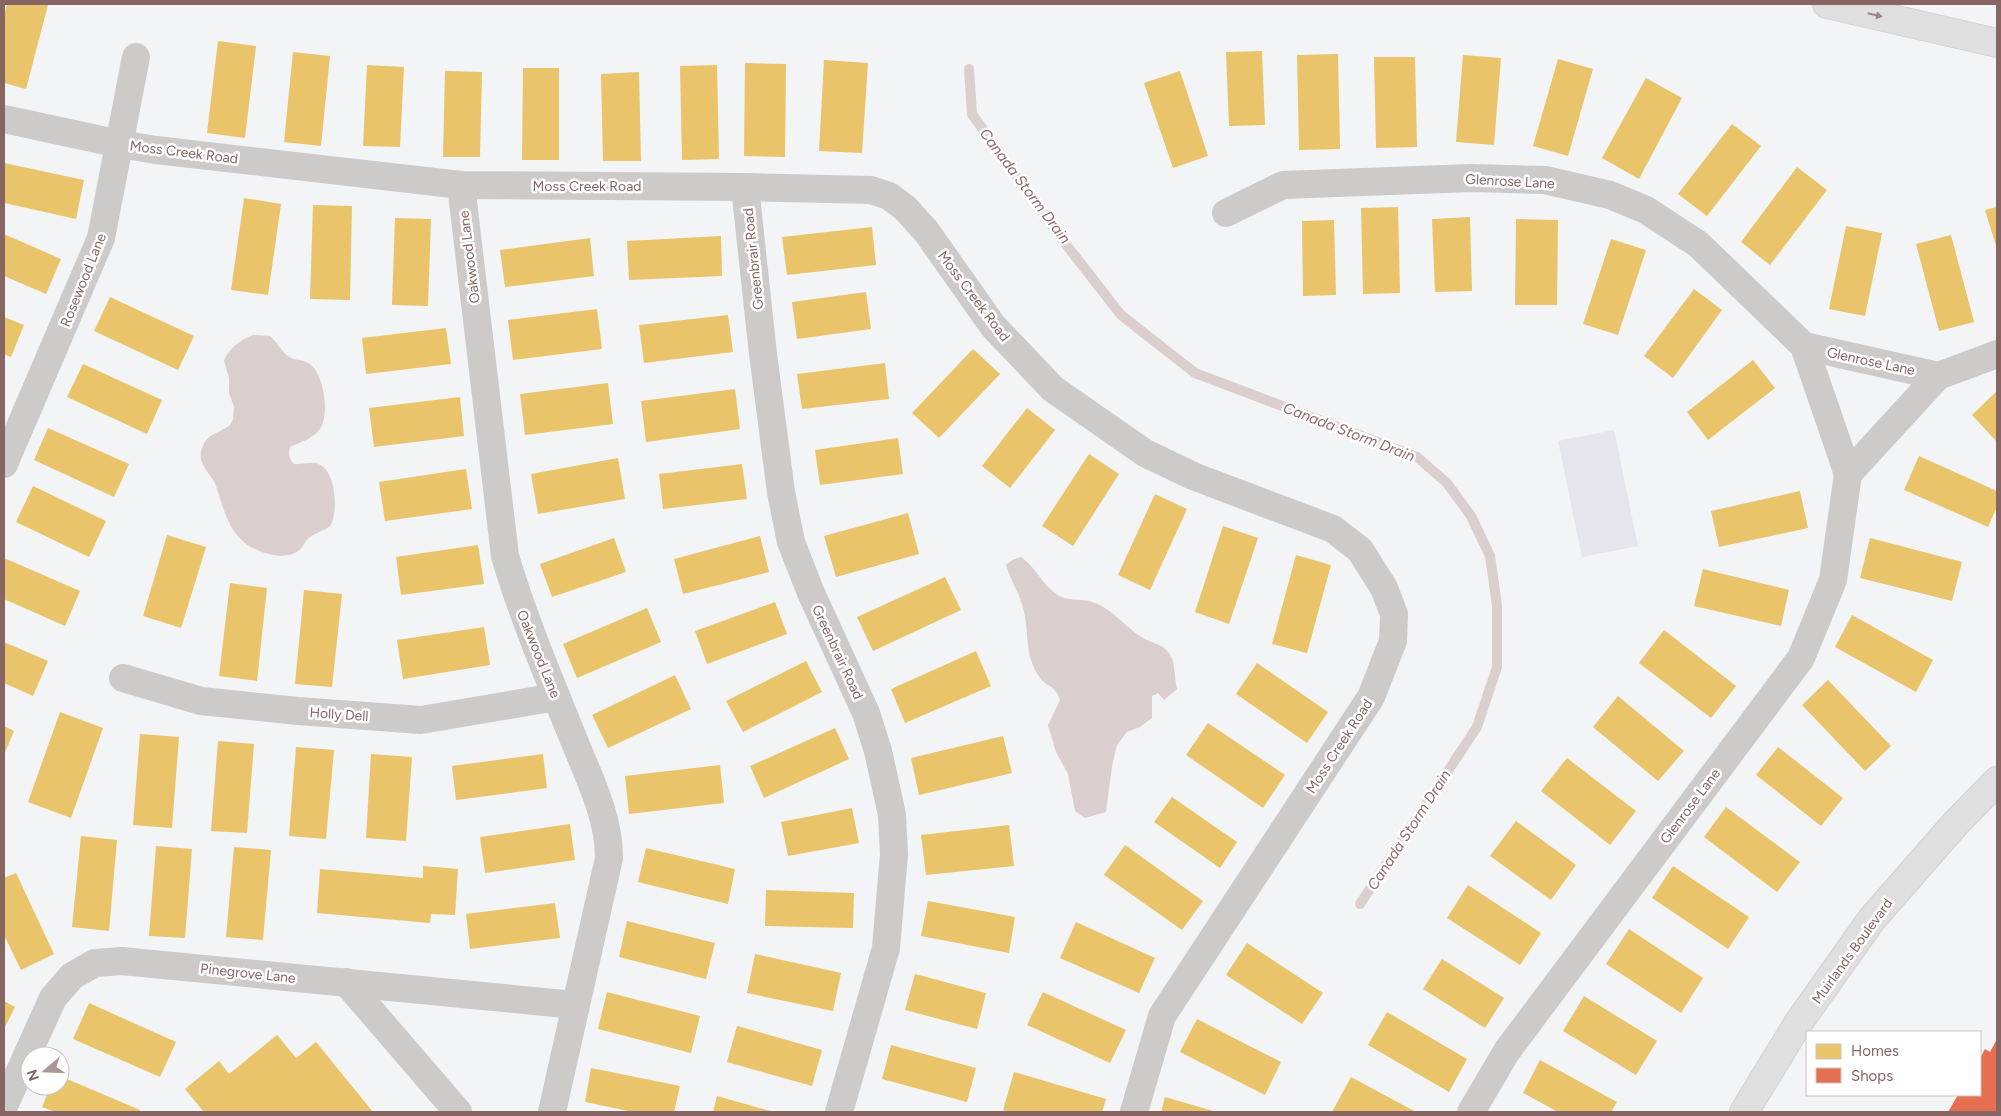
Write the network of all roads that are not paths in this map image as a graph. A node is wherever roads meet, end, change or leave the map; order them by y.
1 (1828, 4) edge
2 (1997, 43) edge
3 (136, 57) dead end
4 (4, 118) edge
5 (120, 144) junction
6 (460, 185) junction
7 (745, 187) junction
8 (1226, 213) dead end
9 (1804, 346) junction
10 (1997, 354) edge
11 (1938, 376) junction
12 (4, 464) edge
13 (1848, 474) junction
14 (123, 678) dead end
15 (556, 696) junction
16 (1997, 781) edge
17 (346, 982) junction
18 (576, 1005) junction
19 (4, 1106) edge
20 (458, 1112) edge
21 (552, 1112) edge
22 (839, 1112) edge
23 (1134, 1112) edge
24 (1471, 1112) edge
25 (1744, 1112) edge

1 -> 2 main road
3 - 5 street, Rosewood Lane
4 - 5 street, Moss Creek Road
5 - 6 street, Moss Creek Road
5 - 12 street, Rosewood Lane
6 - 7 street, Moss Creek Road
6 - 15 street, Oakwood Lane
7 - 22 street, Greenbrair Road
7 - 23 street, Moss Creek Road
8 - 9 street, Glenrose Lane
9 - 11 street, Glenrose Lane
9 - 13 street, Glenrose Lane
10 - 11 street, Glenrose Lane
11 - 13 street, Glenrose Lane
13 - 24 street, Glenrose Lane
14 - 15 street, Holly Dell
15 - 18 street, Oakwood Lane
16 - 25 main road, Muirlands Boulevard
17 - 18 street, Pinegrove Lane
17 - 19 street, Pinegrove Lane
17 - 20 street
18 - 21 street, Oakwood Lane

